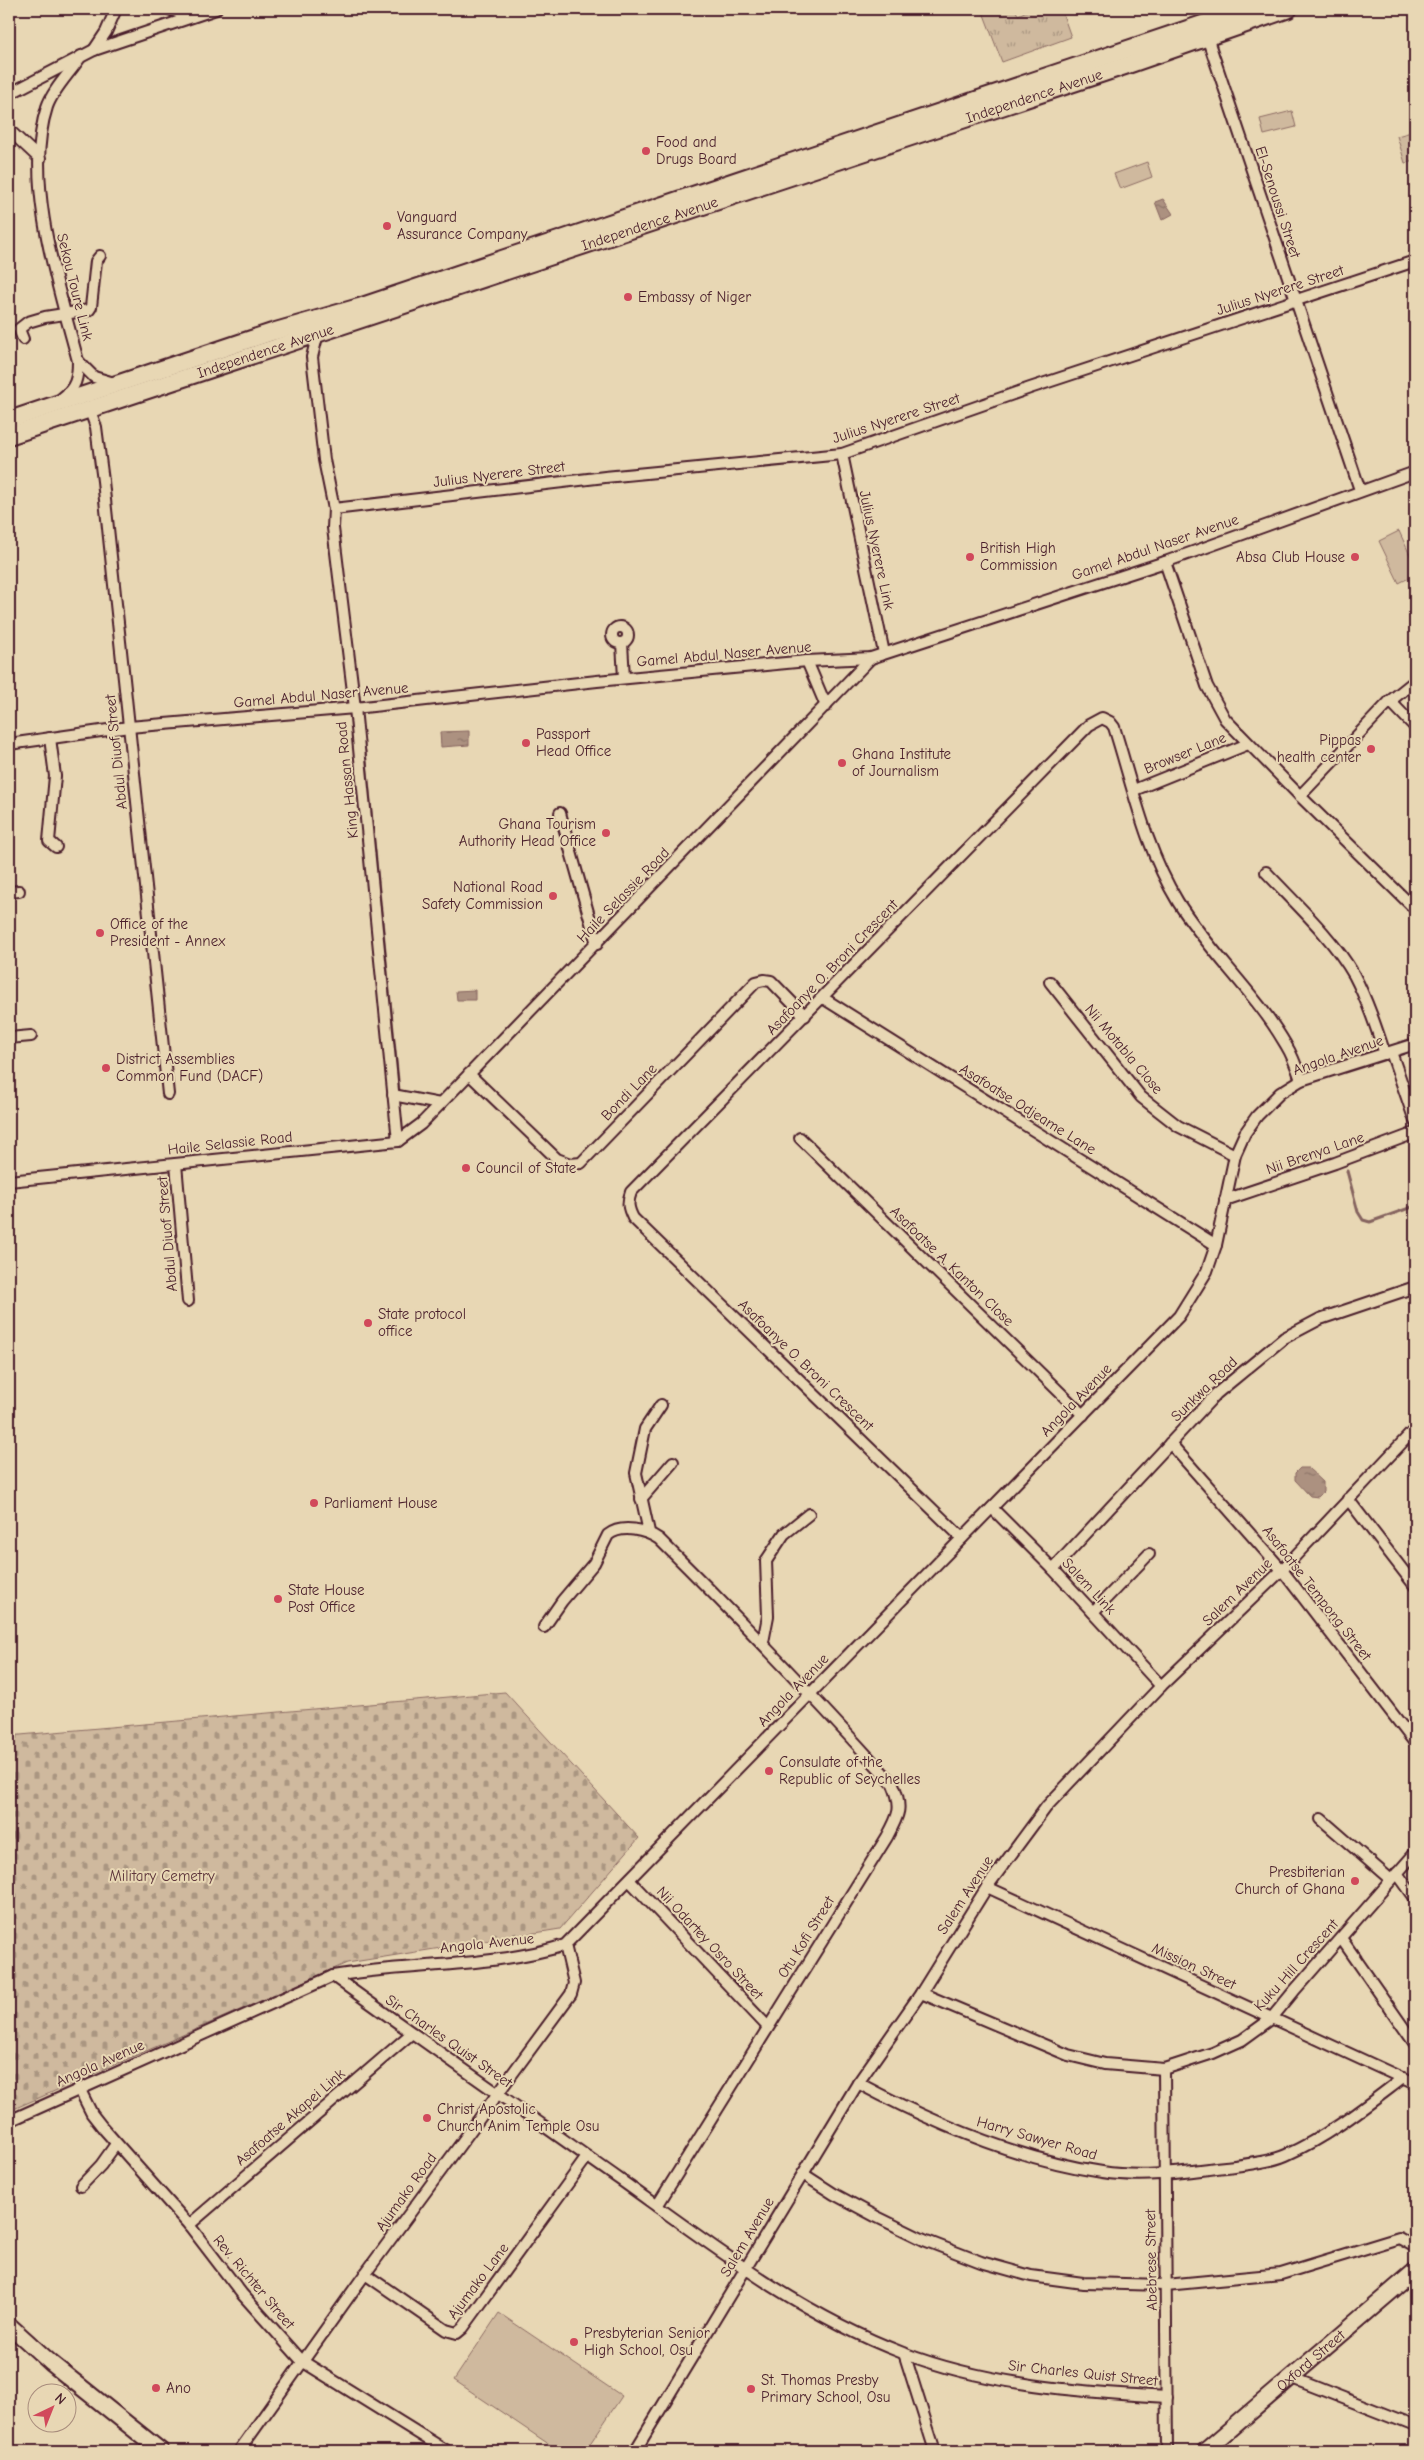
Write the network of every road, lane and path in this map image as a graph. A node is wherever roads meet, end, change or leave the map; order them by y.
1 (116, 9) edge
2 (169, 9) edge
3 (216, 9) edge
4 (1246, 9) edge
5 (1289, 9) edge
6 (191, 17) junction
7 (1207, 37) junction
8 (94, 50) junction
9 (81, 56) junction
10 (9, 94) edge
11 (9, 130) edge
12 (40, 159) junction
13 (100, 256) dead end
14 (1415, 261) edge
15 (1295, 301) junction
16 (66, 312) junction
17 (318, 333) junction
18 (24, 339) dead end
19 (292, 341) junction
20 (312, 358) junction
21 (78, 361) junction
22 (116, 383) junction
23 (56, 403) junction
24 (89, 408) junction
25 (9, 420) edge
26 (9, 436) edge
27 (842, 454) junction
28 (1415, 472) edge
29 (1360, 490) junction
30 (334, 509) junction
31 (1165, 562) junction
32 (622, 643) dead end
33 (884, 653) junction
34 (871, 658) junction
35 (807, 661) junction
36 (624, 678) junction
37 (1415, 681) edge
38 (1390, 701) junction
39 (826, 706) junction
40 (355, 708) junction
41 (128, 727) junction
42 (1415, 727) edge
43 (50, 738) junction
44 (9, 744) edge
45 (1248, 744) junction
46 (1134, 790) junction
47 (1300, 796) junction
48 (560, 813) dead end
49 (56, 847) dead end
50 (1266, 872) dead end
51 (1415, 909) edge
52 (597, 944) junction
53 (1050, 982) dead end
54 (823, 998) junction
55 (805, 1016) junction
56 (31, 1036) dead end
57 (9, 1038) edge
58 (1415, 1044) edge
59 (1388, 1053) junction
60 (469, 1074) junction
61 (1301, 1080) junction
62 (168, 1094) dead end
63 (393, 1095) junction
64 (440, 1104) junction
65 (1415, 1121) edge
66 (1415, 1133) edge
67 (800, 1138) dead end
68 (398, 1141) junction
69 (1235, 1155) junction
70 (176, 1164) junction
71 (9, 1181) edge
72 (1225, 1200) junction
73 (1216, 1245) junction
74 (1415, 1287) edge
75 (188, 1301) dead end
76 (661, 1405) dead end
77 (1083, 1415) junction
78 (1415, 1429) edge
79 (1170, 1443) junction
80 (673, 1462) dead end
81 (641, 1499) junction
82 (1348, 1499) junction
83 (992, 1508) junction
84 (809, 1514) dead end
85 (649, 1532) junction
86 (962, 1538) junction
87 (1149, 1554) dead end
88 (1053, 1569) junction
89 (1282, 1570) junction
90 (1415, 1586) edge
91 (1093, 1612) junction
92 (544, 1627) dead end
93 (763, 1642) junction
94 (1161, 1686) junction
95 (811, 1693) junction
96 (1415, 1743) edge
97 (1321, 1819) dead end
98 (1415, 1853) edge
99 (1394, 1877) junction
100 (630, 1880) junction
101 (987, 1887) junction
102 (1415, 1898) edge
103 (1341, 1938) junction
104 (566, 1945) junction
105 (333, 1976) junction
106 (921, 1993) junction
107 (1271, 2019) junction
108 (767, 2026) junction
109 (412, 2033) junction
110 (1415, 2044) edge
111 (1164, 2069) junction
112 (1403, 2078) junction
113 (858, 2083) junction
114 (1415, 2084) edge
115 (79, 2088) junction
116 (497, 2093) junction
117 (9, 2121) edge
118 (116, 2144) junction
119 (587, 2157) junction
120 (803, 2174) junction
121 (1164, 2174) junction
122 (81, 2186) dead end
123 (657, 2206) junction
124 (189, 2225) junction
125 (1415, 2247) edge
126 (745, 2269) junction
127 (1415, 2271) edge
128 (365, 2274) junction
129 (1166, 2285) junction
130 (9, 2325) edge
131 (904, 2353) junction
132 (302, 2361) junction
133 (1292, 2378) junction
134 (1167, 2397) junction
135 (1415, 2426) edge
136 (161, 2451) edge
137 (239, 2451) edge
138 (446, 2451) edge
139 (635, 2451) edge
140 (935, 2451) edge
141 (1167, 2451) edge
142 (1205, 2451) edge

1 - 8 street
2 - 6 street
3 - 6 street
4 - 22 main road, Independence Avenue
5 - 7 main road, Independence Avenue
6 - 8 street
7 - 15 street, El-Senoussi Street
7 - 17 main road, Independence Avenue
8 - 9 street
9 - 10 street
9 - 12 street, Sekou Toure Link
11 - 12 street
12 - 16 street, Sekou Toure Link
13 - 16 street
14 - 15 street, Julius Nyerere Street
15 - 27 street, Julius Nyerere Street
15 - 29 street, El-Senoussi Street
16 - 18 street
16 - 21 street, Sekou Toure Link
17 - 19 main road, Independence Avenue
17 - 20 street, King Hassan Road
19 - 20 street
19 - 24 main road, Independence Avenue
20 - 30 street, King Hassan Road
21 - 22 street, Sekou Toure Link
21 - 23 street, Sekou Toure Link
22 - 23 main road, Independence Avenue
23 - 25 main road, Independence Avenue
24 - 26 main road, Independence Avenue
24 - 41 street, Abdul Diuof Street
27 - 30 street, Julius Nyerere Street
27 - 33 street, Julius Nyerere Link
28 - 29 street, Gamel Abdul Naser Avenue
29 - 31 street, Gamel Abdul Naser Avenue
30 - 40 street, King Hassan Road
31 - 33 street, Gamel Abdul Naser Avenue
31 - 45 street
32 - 36 street
33 - 34 street, Gamel Abdul Naser Avenue
34 - 35 street, Gamel Abdul Naser Avenue
34 - 39 street, Haile Selassie Road
35 - 36 street, Gamel Abdul Naser Avenue
35 - 39 street
36 - 40 street, Gamel Abdul Naser Avenue
37 - 38 street
38 - 42 street
38 - 47 street
39 - 52 street, Haile Selassie Road
40 - 41 street, Gamel Abdul Naser Avenue
40 - 63 street, King Hassan Road
41 - 43 street, Gamel Abdul Naser Avenue
41 - 62 street, Abdul Diuof Street
43 - 44 street, Gamel Abdul Naser Avenue
43 - 49 street
45 - 46 street, Browser Lane
45 - 47 street
46 - 54 street, Asafoanye O. Broni Crescent
46 - 61 street, Asafoanye O. Broni Crescent
47 - 51 street
48 - 52 street
50 - 59 street
52 - 60 street, Haile Selassie Road
53 - 69 street, Nii Motabla Close
54 - 55 street, Asafoanye O. Broni Crescent
54 - 73 street, Asafoatse Odjeame Lane
55 - 60 street, Bondi Lane
55 - 86 street, Asafoanye O. Broni Crescent
56 - 57 street
58 - 59 street, Angola Avenue
59 - 61 street, Angola Avenue
59 - 65 street
60 - 64 street, Haile Selassie Road
61 - 69 street, Angola Avenue
63 - 64 street
63 - 68 street, King Hassan Road
64 - 68 street, Haile Selassie Road
66 - 72 street, Nii Brenya Lane
67 - 77 street, Asafoatse A. Kanton Close
68 - 70 street, Haile Selassie Road
69 - 72 street, Angola Avenue
70 - 71 street, Haile Selassie Road
70 - 75 street, Abdul Diuof Street
72 - 73 street, Angola Avenue
73 - 77 street, Angola Avenue
74 - 79 street, Sunkwa Road
76 - 81 street
77 - 83 street, Angola Avenue
78 - 82 street, Salem Avenue
79 - 88 street, Sunkwa Road
79 - 89 street, Asafoatse Tempong Street
80 - 81 street
81 - 85 street
82 - 89 street, Salem Avenue
82 - 90 street
83 - 86 street, Angola Avenue
83 - 88 street, Salem Link
84 - 93 street
85 - 92 street
85 - 93 street, Otu Kofi Street
86 - 95 street, Angola Avenue
87 - 91 street
88 - 91 street, Salem Link
89 - 94 street, Salem Avenue
89 - 96 street, Asafoatse Tempong Street
91 - 94 street, Salem Link
93 - 95 street, Otu Kofi Street
94 - 101 street, Salem Avenue
95 - 100 street, Angola Avenue
95 - 108 street, Otu Kofi Street
97 - 99 street
98 - 99 street, Kuku Hill Crescent
99 - 102 street
99 - 103 street, Kuku Hill Crescent
100 - 104 street, Angola Avenue
100 - 108 street, Nii Odartey Osro Street
101 - 106 street, Salem Avenue
101 - 107 street, Mission Street
103 - 107 street, Kuku Hill Crescent
103 - 110 street
104 - 105 street, Angola Avenue
104 - 116 street, Ajumako Road
105 - 109 street, Sir Charles Quist Street
105 - 115 street, Angola Avenue
106 - 111 street, Kuku Hill Crescent
106 - 113 street, Salem Avenue
107 - 111 street, Kuku Hill Crescent
107 - 112 street, Mission Street
108 - 123 street, Otu Kofi Street
109 - 116 street, Sir Charles Quist Street
109 - 124 street, Asafoatse Akapei Link
111 - 121 street, Abebrese Street
112 - 114 street, Mission Street
112 - 121 street, Harry Sawyer Road
113 - 120 street, Salem Avenue
113 - 121 street, Harry Sawyer Road
115 - 117 street, Angola Avenue
115 - 118 street, Rev. Richter Street
116 - 119 street, Sir Charles Quist Street
116 - 128 street, Ajumako Road
118 - 122 street
118 - 124 street, Rev. Richter Street
119 - 123 street, Sir Charles Quist Street
119 - 128 street, Ajumako Lane
120 - 126 street, Salem Avenue
120 - 129 street
121 - 129 street, Abebrese Street
123 - 126 street, Sir Charles Quist Street
124 - 132 street, Rev. Richter Street
125 - 129 street
126 - 131 street, Sir Charles Quist Street
126 - 139 street, Salem Avenue
127 - 133 main road, Oxford Street
128 - 132 street, Ajumako Road
129 - 134 street, Abebrese Street
130 - 136 main road
131 - 134 street, Sir Charles Quist Street
131 - 140 street
132 - 137 street, Ajumako Road
132 - 138 street, Rev. Richter Street
133 - 135 street
133 - 142 main road, Oxford Street
134 - 141 street, Abebrese Street

